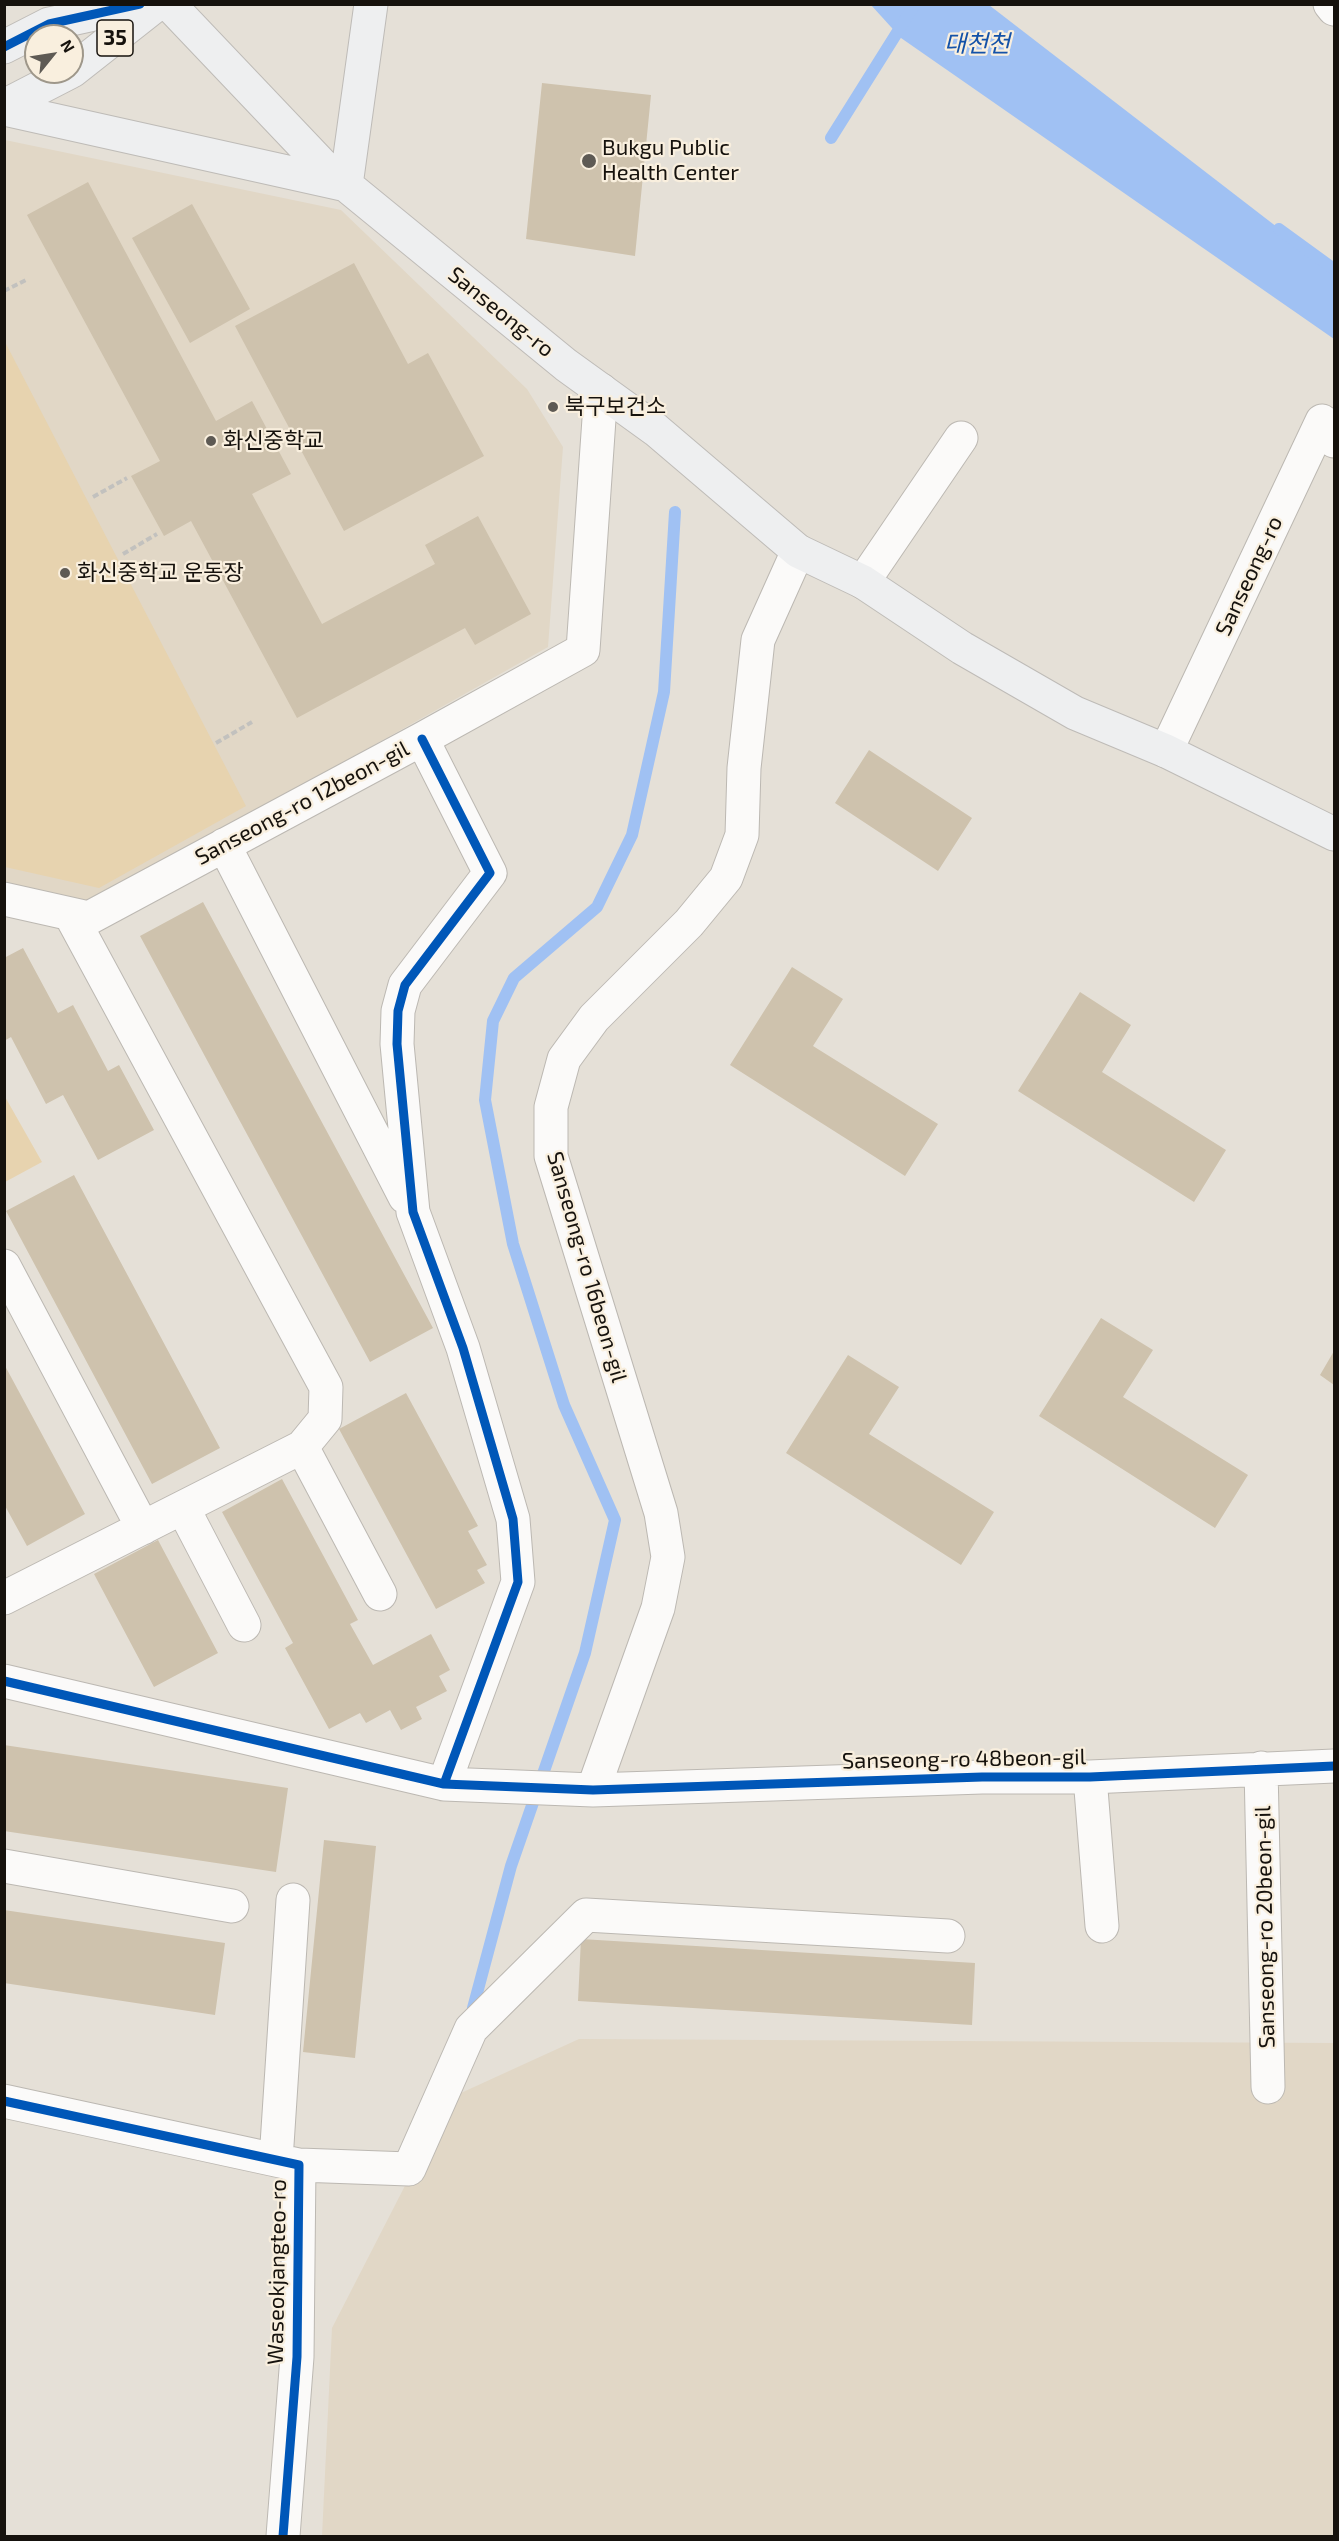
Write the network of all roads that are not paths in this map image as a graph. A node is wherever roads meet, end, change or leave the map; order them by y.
1 (140, 4) edge
2 (158, 4) edge
3 (169, 4) edge
4 (371, 4) edge
5 (1330, 4) edge
6 (1335, 9) edge
7 (4, 47) edge
8 (84, 61) edge
9 (47, 84) edge
10 (4, 107) edge
11 (346, 185) junction
12 (601, 390) junction
13 (961, 438) dead end
14 (1335, 441) edge
15 (798, 551) junction
16 (863, 582) junction
17 (422, 739) junction
18 (1166, 751) junction
19 (1335, 834) edge
20 (224, 845) junction
21 (4, 899) edge
22 (70, 914) junction
23 (413, 1212) junction
24 (4, 1266) edge
25 (302, 1447) junction
26 (183, 1508) junction
27 (143, 1528) junction
28 (8, 1588) edge
29 (380, 1594) dead end
30 (244, 1625) dead end
31 (4, 1681) edge
32 (1335, 1766) edge
33 (1261, 1768) junction
34 (1090, 1777) junction
35 (444, 1784) junction
36 (593, 1790) junction
37 (4, 1866) edge
38 (293, 1900) dead end
39 (232, 1906) dead end
40 (1102, 1926) dead end
41 (948, 1936) dead end
42 (1268, 2087) dead end
43 (4, 2101) edge
44 (287, 2162) junction
45 (283, 2536) edge

1 - 7 main road, 35
2 - 8 main road, 35
3 - 11 main road, Sanseong-ro
4 - 11 main road
5 - 6 street
9 - 10 main road, 35
10 - 11 main road
11 - 12 main road, Sanseong-ro
12 - 15 main road, Sanseong-ro
12 - 17 street, Sanseong-ro 12beon-gil
13 - 16 street
14 - 18 street, Sanseong-ro
15 - 16 main road, Sanseong-ro
15 - 36 street, Sanseong-ro 16beon-gil
16 - 18 main road, Sanseong-ro
17 - 20 street, Sanseong-ro 12beon-gil
17 - 23 street
18 - 19 main road, Sanseong-ro
20 - 22 street, Sanseong-ro 12beon-gil
20 - 23 street
21 - 22 street, Sanseong-ro 12beon-gil
22 - 25 street
23 - 35 street
24 - 27 street
25 - 26 street
25 - 29 street
26 - 27 street
26 - 30 street
27 - 28 street
31 - 35 street, Sanseong-ro 48beon-gil
32 - 33 street, Sanseong-ro 48beon-gil
33 - 34 street, Sanseong-ro 48beon-gil
33 - 42 street, Sanseong-ro 20beon-gil
34 - 36 street, Sanseong-ro 48beon-gil
34 - 40 street
35 - 36 street, Sanseong-ro 48beon-gil
37 - 39 street
38 - 44 street
41 - 44 street
43 - 44 street, Waseokjangteo-ro
44 - 45 street, Waseokjangteo-ro

